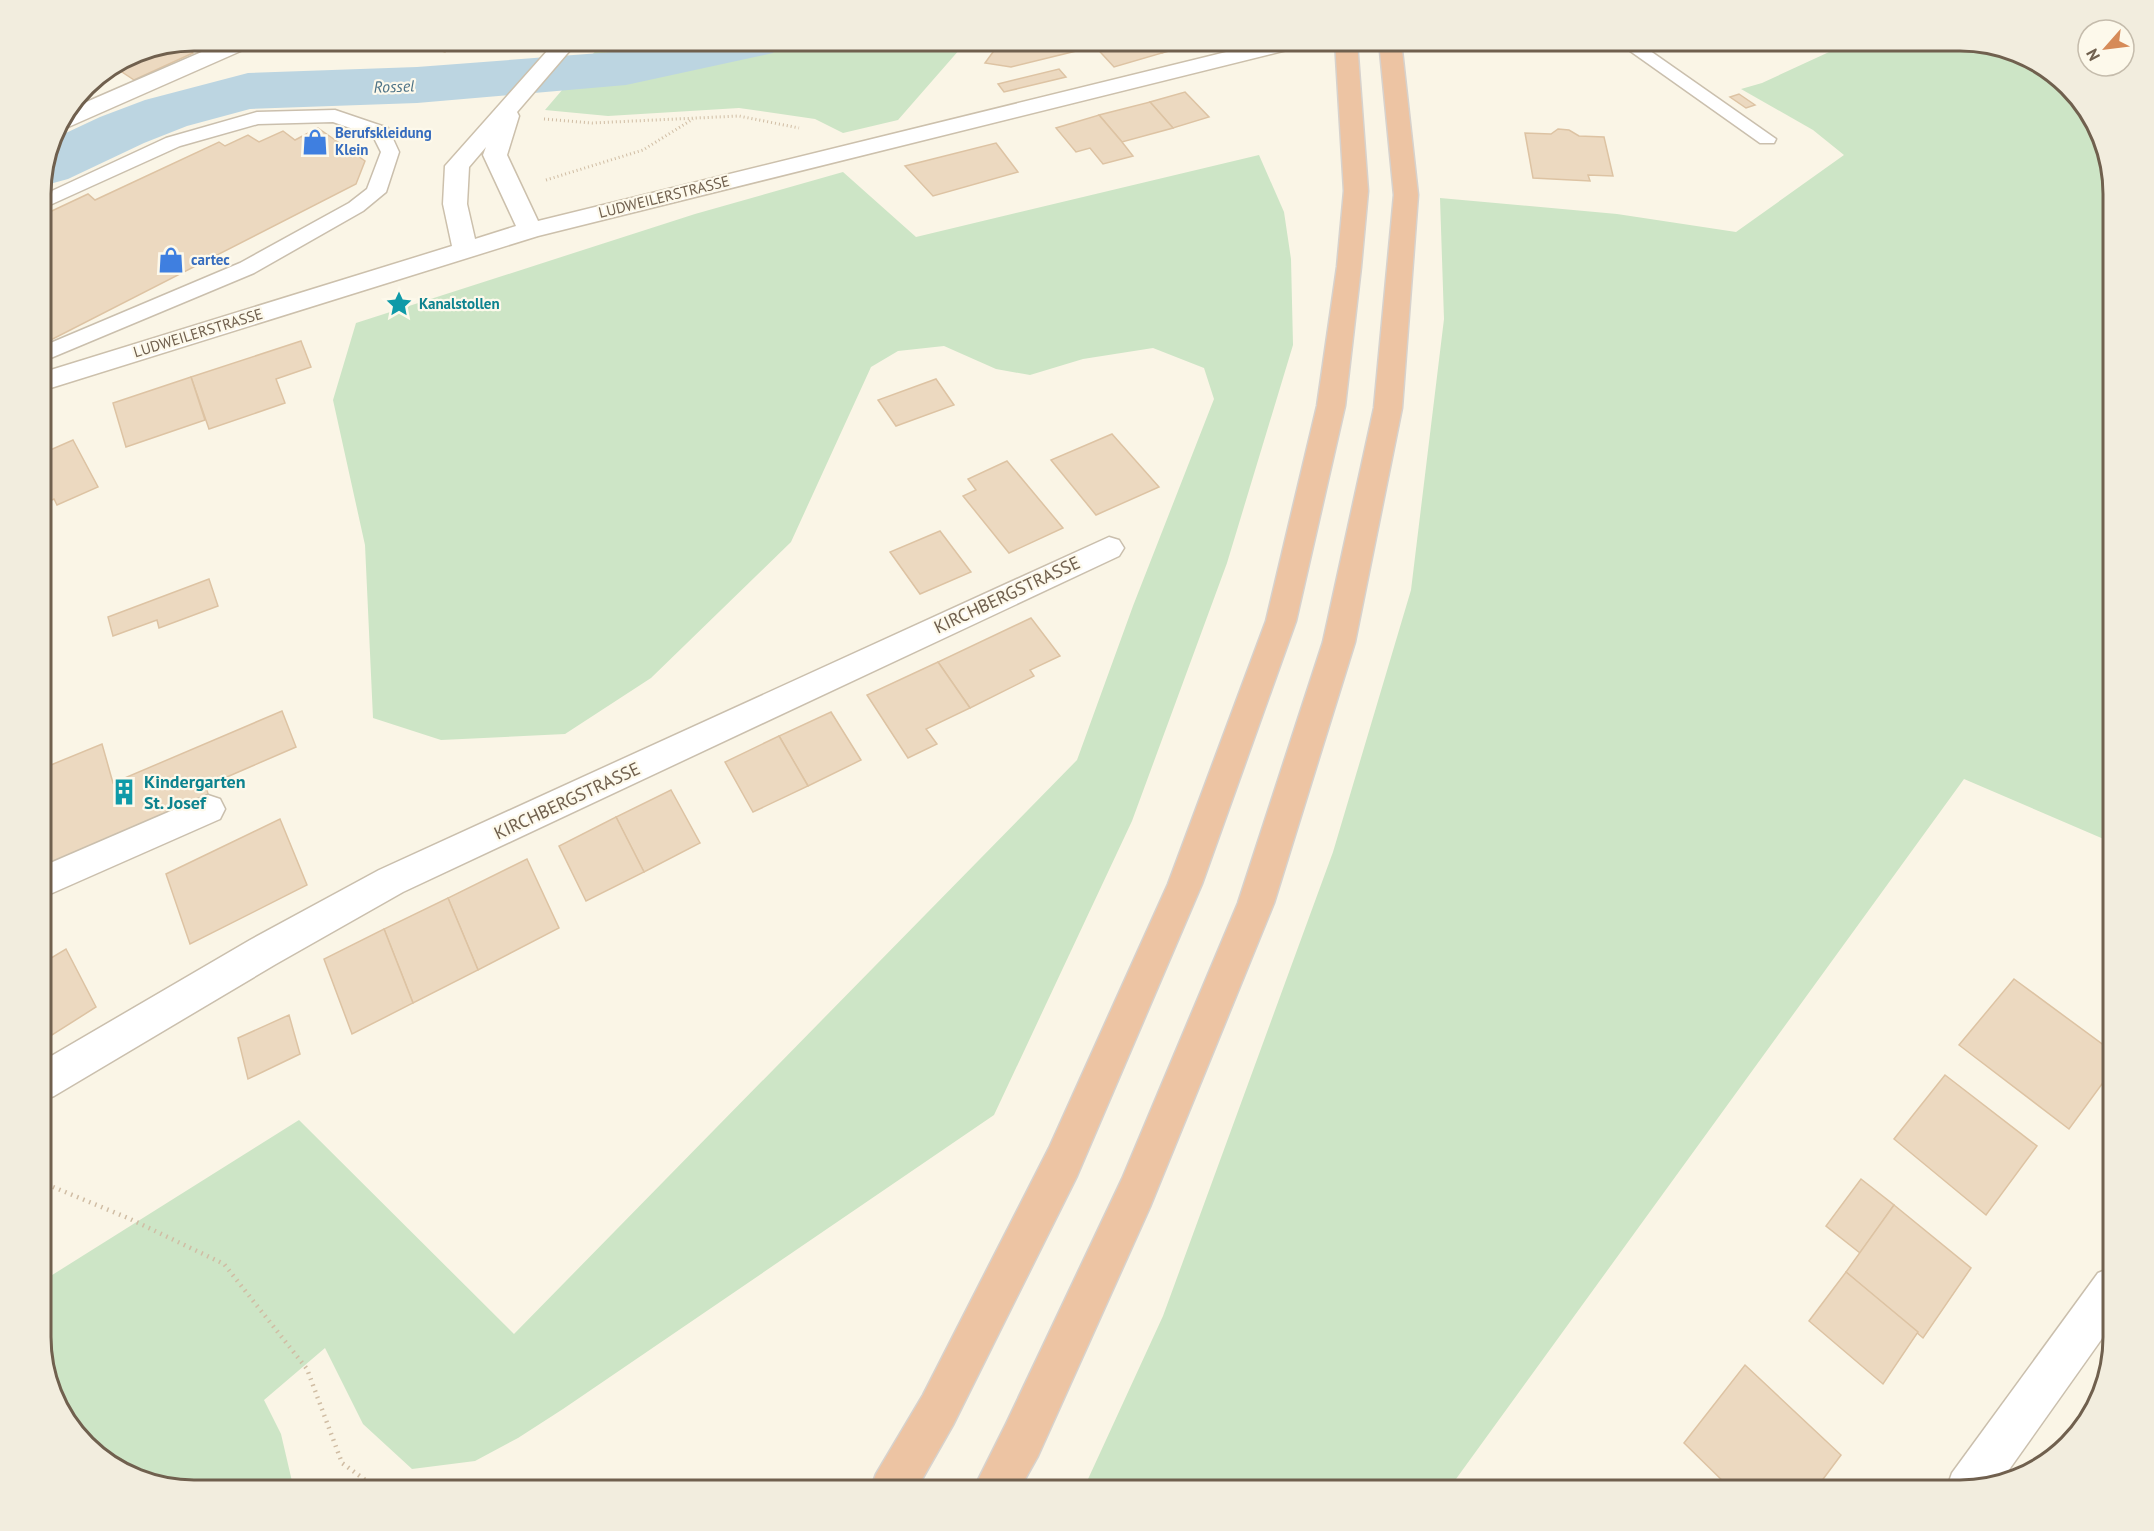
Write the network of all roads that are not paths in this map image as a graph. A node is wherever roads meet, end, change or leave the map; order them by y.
1 (219, 51) edge
2 (558, 51) edge
3 (1251, 51) edge
4 (1347, 51) edge
5 (1391, 51) edge
6 (1641, 51) edge
7 (509, 112) junction
8 (75, 116) edge
9 (1767, 139) dead end
10 (51, 198) edge
11 (530, 231) junction
12 (465, 250) junction
13 (51, 350) edge
14 (51, 379) edge
15 (1109, 548) dead end
16 (208, 809) dead end
17 (51, 879) edge
18 (51, 1077) edge
19 (2103, 1303) edge
20 (1975, 1479) edge
21 (898, 1480) edge
22 (1002, 1480) edge

1 - 8 street
2 - 7 street
3 - 11 street, LUDWEILERSTRASSE
4 - 21 highway
5 - 22 highway
6 - 9 lane
7 - 11 street
7 - 12 street
10 - 13 lane
11 - 12 street, LUDWEILERSTRASSE
12 - 14 street, LUDWEILERSTRASSE
15 - 18 street, KIRCHBERGSTRASSE
16 - 17 street
19 - 20 street

